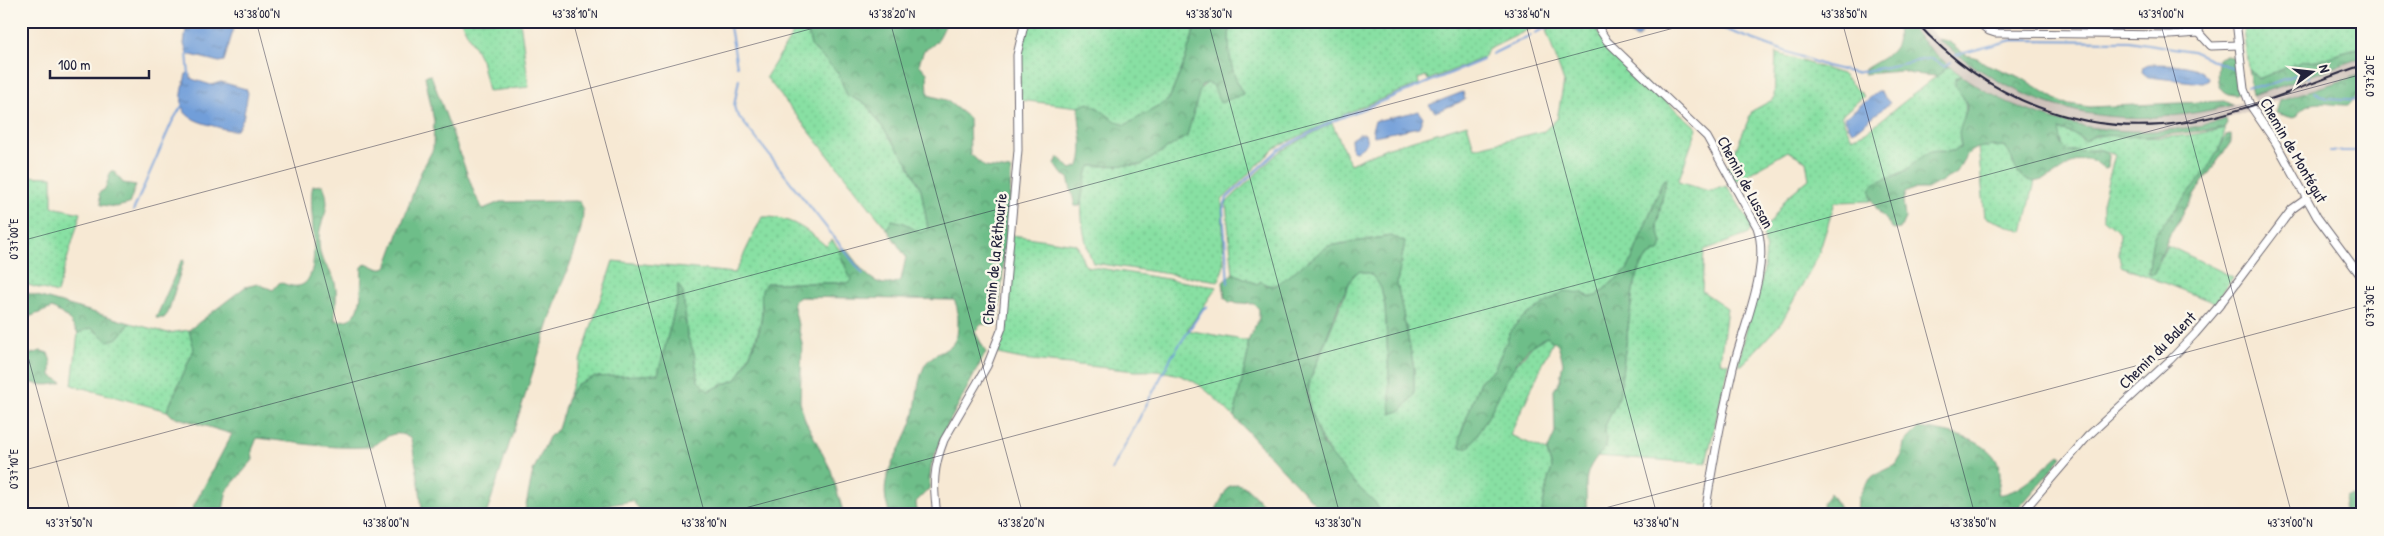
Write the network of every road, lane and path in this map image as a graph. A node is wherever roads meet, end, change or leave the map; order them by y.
1 (1025, 21) edge
2 (1594, 21) edge
3 (1977, 21) edge
4 (2200, 21) edge
5 (2236, 21) edge
6 (2199, 33) junction
7 (2239, 45) junction
8 (2306, 199) junction
9 (2363, 279) edge
10 (937, 515) edge
11 (1704, 515) edge
12 (2020, 515) edge

1 - 10 street, Chemin de la Réthourie
2 - 11 street, Chemin de Lussan
3 - 6 street
4 - 6 street
5 - 7 street, Chemin de Montégut
6 - 7 street
7 - 8 street, Chemin de Montégut
8 - 9 street, Chemin de Montégut
8 - 12 street, Chemin du Balent

